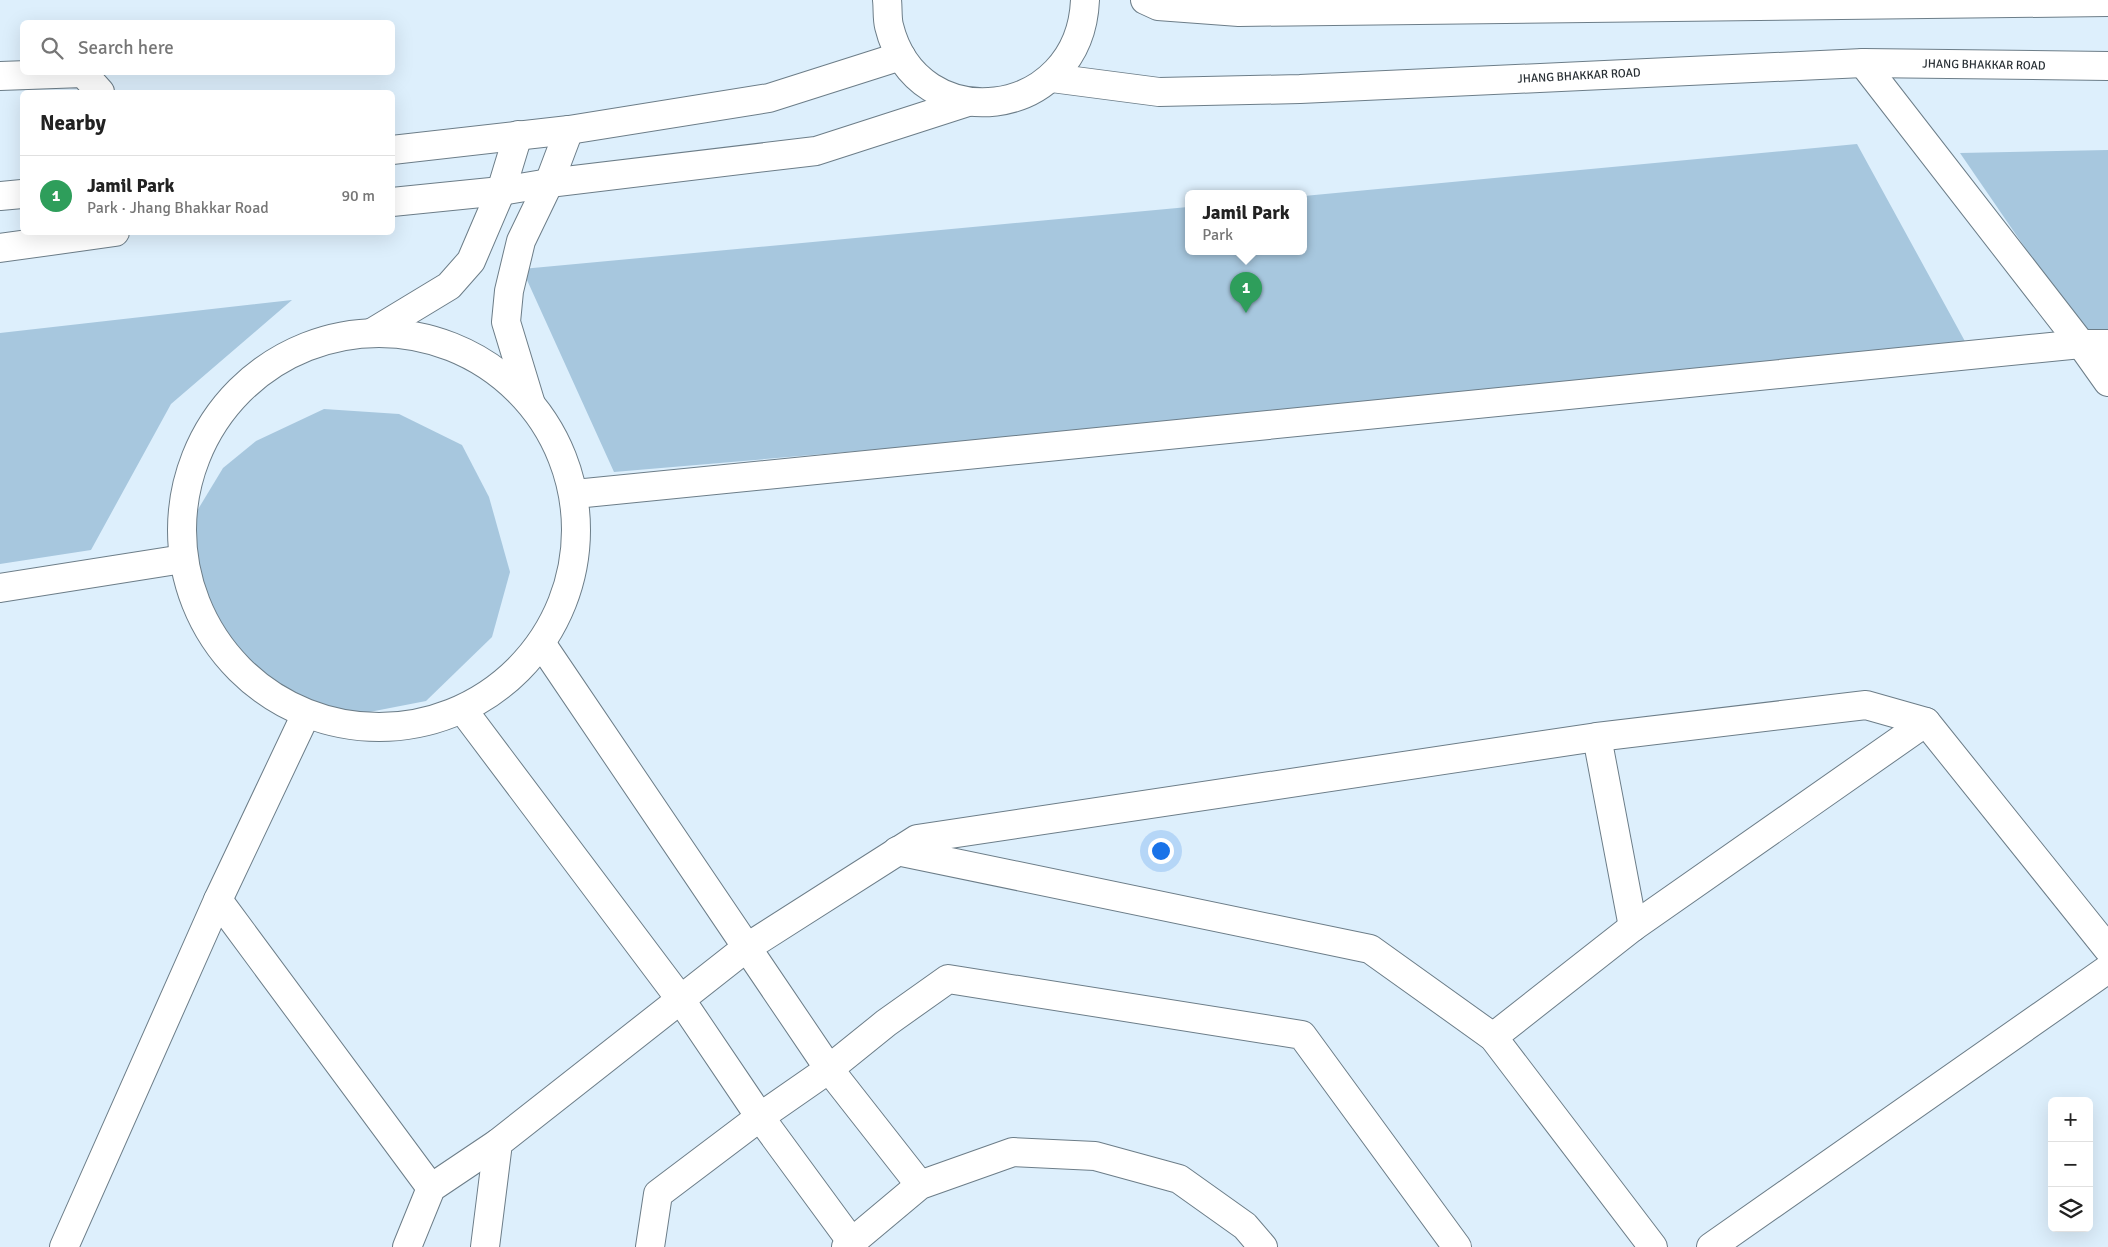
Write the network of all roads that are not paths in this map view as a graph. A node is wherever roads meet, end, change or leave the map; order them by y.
1 (887, 0) edge
2 (1085, 0) edge
3 (1145, 0) edge
4 (2108, 2) edge
5 (901, 56) junction
6 (1863, 63) junction
7 (2108, 66) edge
8 (28, 75) edge
9 (85, 75) edge
10 (0, 76) edge
11 (1052, 78) junction
12 (98, 90) edge
13 (968, 102) junction
14 (569, 130) junction
15 (518, 135) junction
16 (395, 150) edge
17 (549, 183) junction
18 (501, 191) junction
19 (20, 194) edge
20 (0, 196) edge
21 (395, 202) edge
22 (93, 235) edge
23 (0, 248) edge
24 (373, 332) junction
25 (2081, 344) junction
26 (2108, 344) edge
27 (2108, 382) edge
28 (530, 401) junction
29 (575, 494) junction
30 (183, 559) junction
31 (0, 588) edge
32 (541, 643) junction
33 (463, 710) junction
34 (306, 714) junction
35 (1926, 722) junction
36 (1597, 737) junction
37 (897, 851) junction
38 (218, 900) junction
39 (1633, 927) junction
40 (746, 948) junction
41 (2108, 949) edge
42 (2108, 969) edge
43 (681, 1000) junction
44 (1493, 1037) junction
45 (829, 1069) junction
46 (760, 1117) junction
47 (498, 1143) junction
48 (920, 1185) junction
49 (431, 1188) junction
50 (848, 1244) edge
51 (64, 1247) edge
52 (407, 1247) edge
53 (485, 1247) edge
54 (650, 1247) edge
55 (1263, 1247) edge
56 (1457, 1247) edge
57 (1653, 1247) edge
58 (1711, 1247) edge

1 - 5 main road
2 - 11 main road
3 - 4 main road
5 - 13 main road
5 - 14 main road
6 - 7 main road, JHANG BHAKKAR ROAD
6 - 11 main road, JHANG BHAKKAR ROAD
6 - 25 main road
8 - 10 main road
9 - 12 main road
11 - 13 main road
13 - 17 main road
14 - 15 main road
14 - 17 main road
15 - 16 main road
15 - 18 main road
17 - 18 main road
17 - 28 main road
18 - 21 main road
18 - 24 main road
19 - 20 main road
22 - 23 main road
24 - 28 main road
24 - 30 main road
25 - 26 main road
25 - 27 main road
25 - 29 main road
28 - 29 main road
29 - 32 main road
30 - 31 main road
30 - 34 main road
32 - 33 main road
32 - 40 main road
33 - 34 main road
33 - 43 main road
34 - 38 main road
35 - 36 main road
35 - 39 main road
35 - 41 main road
36 - 37 main road
36 - 39 main road
37 - 40 main road
37 - 44 main road
38 - 49 main road
38 - 51 main road
39 - 44 main road
40 - 43 main road
40 - 45 main road
42 - 58 main road
43 - 46 main road
43 - 47 main road
44 - 57 main road
45 - 46 main road
45 - 48 main road
45 - 56 main road
46 - 50 main road
46 - 54 main road
47 - 49 main road
47 - 53 main road
48 - 50 main road
48 - 55 main road
49 - 52 main road

